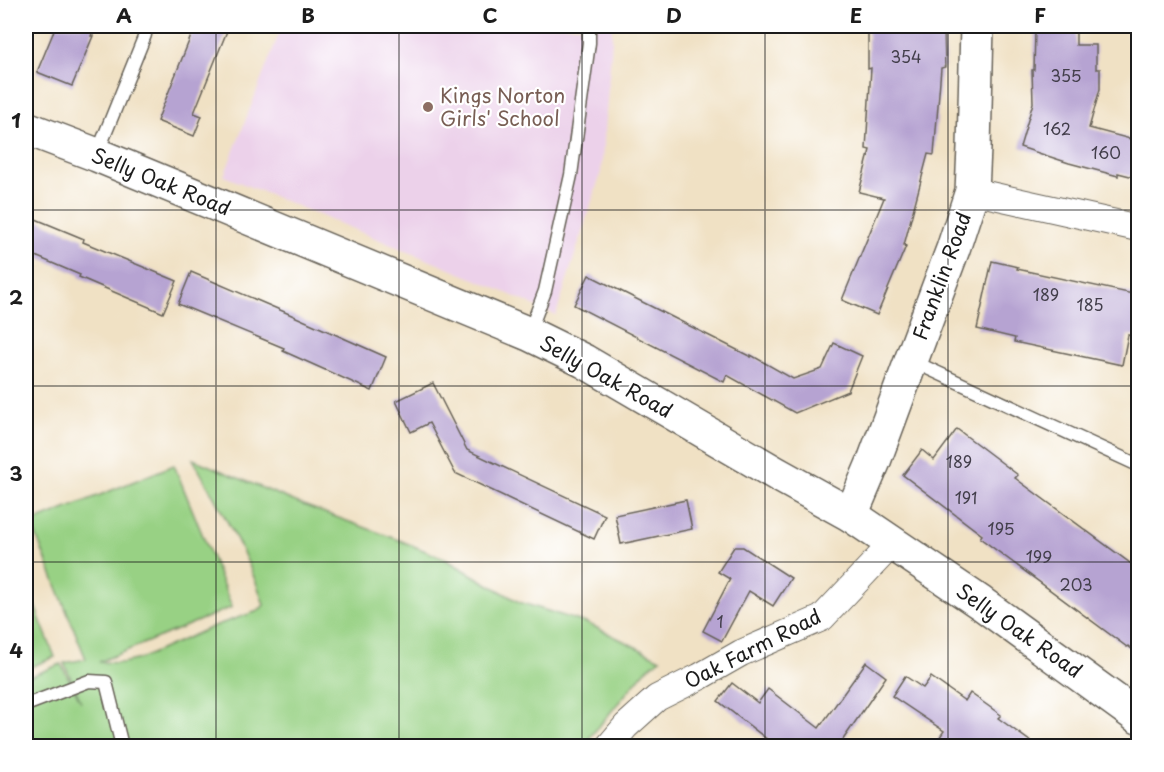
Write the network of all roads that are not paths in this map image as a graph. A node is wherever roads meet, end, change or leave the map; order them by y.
1 (589, 26) edge
2 (977, 26) edge
3 (145, 36) dead end
4 (26, 128) edge
5 (97, 155) junction
6 (972, 191) junction
7 (1138, 228) edge
8 (529, 334) junction
9 (911, 361) junction
10 (1138, 465) edge
11 (851, 515) junction
12 (892, 544) junction
13 (26, 705) edge
14 (1138, 717) edge
15 (122, 747) edge
16 (609, 747) edge

1 - 8 lane
2 - 6 street, Franklin Road
3 - 5 lane
4 - 5 street, Selly Oak Road
5 - 8 street, Selly Oak Road
6 - 7 street
6 - 9 street, Franklin Road
8 - 11 street, Selly Oak Road
9 - 10 lane
9 - 11 street, Franklin Road
11 - 12 street, Selly Oak Road
12 - 14 street, Selly Oak Road
12 - 16 street, Oak Farm Road
13 - 15 lane

